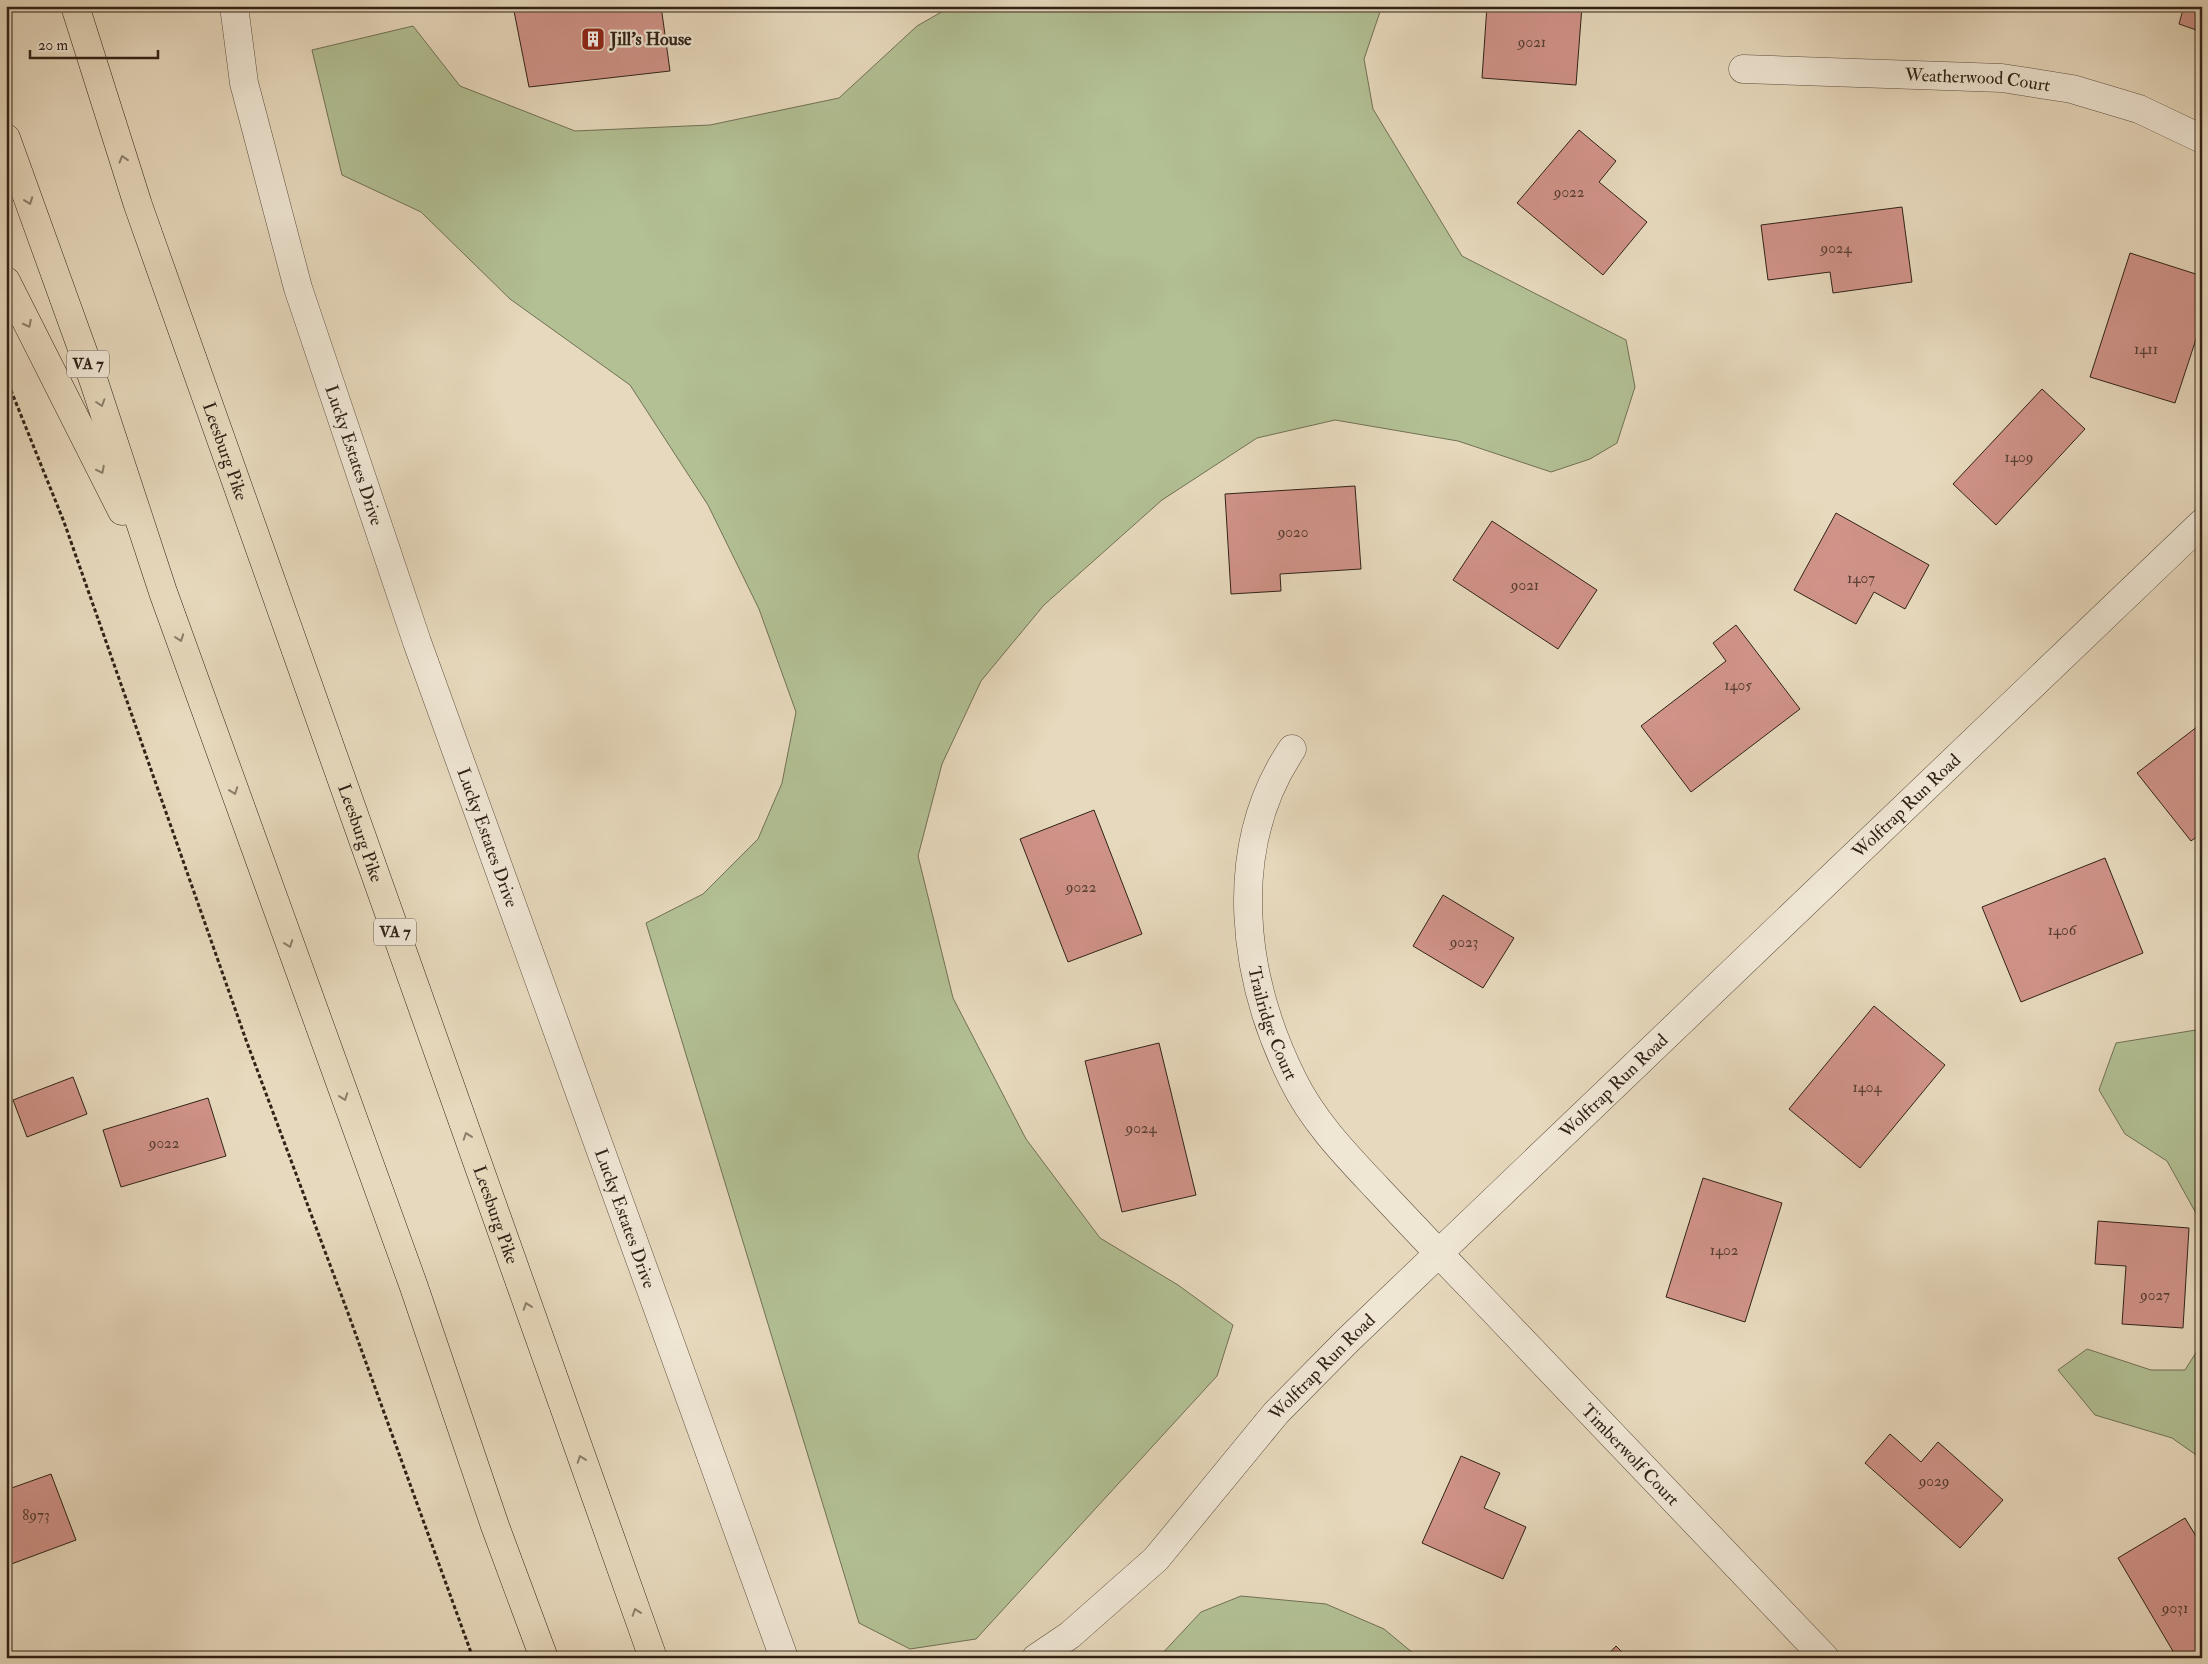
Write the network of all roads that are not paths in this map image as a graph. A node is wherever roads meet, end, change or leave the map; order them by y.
1 (75, 6) edge
2 (234, 6) edge
3 (1743, 69) dead end
4 (6, 138) edge
5 (2202, 139) edge
6 (6, 281) edge
7 (2202, 523) edge
8 (163, 592) junction
9 (1292, 749) dead end
10 (1438, 1253) junction
11 (544, 1658) edge
12 (653, 1658) edge
13 (784, 1658) edge
14 (1036, 1658) edge
15 (1825, 1658) edge

12 -> 1 highway, Leesburg Pike / VA 7
2 - 13 street, Lucky Estates Drive
3 - 5 street, Weatherwood Court
4 -> 8 highway, VA 7
6 -> 8 highway
7 - 10 street, Wolftrap Run Road
8 -> 11 highway, VA 7
9 - 10 street, Trailridge Court
10 - 14 street, Wolftrap Run Road
10 - 15 street, Timberwolf Court

